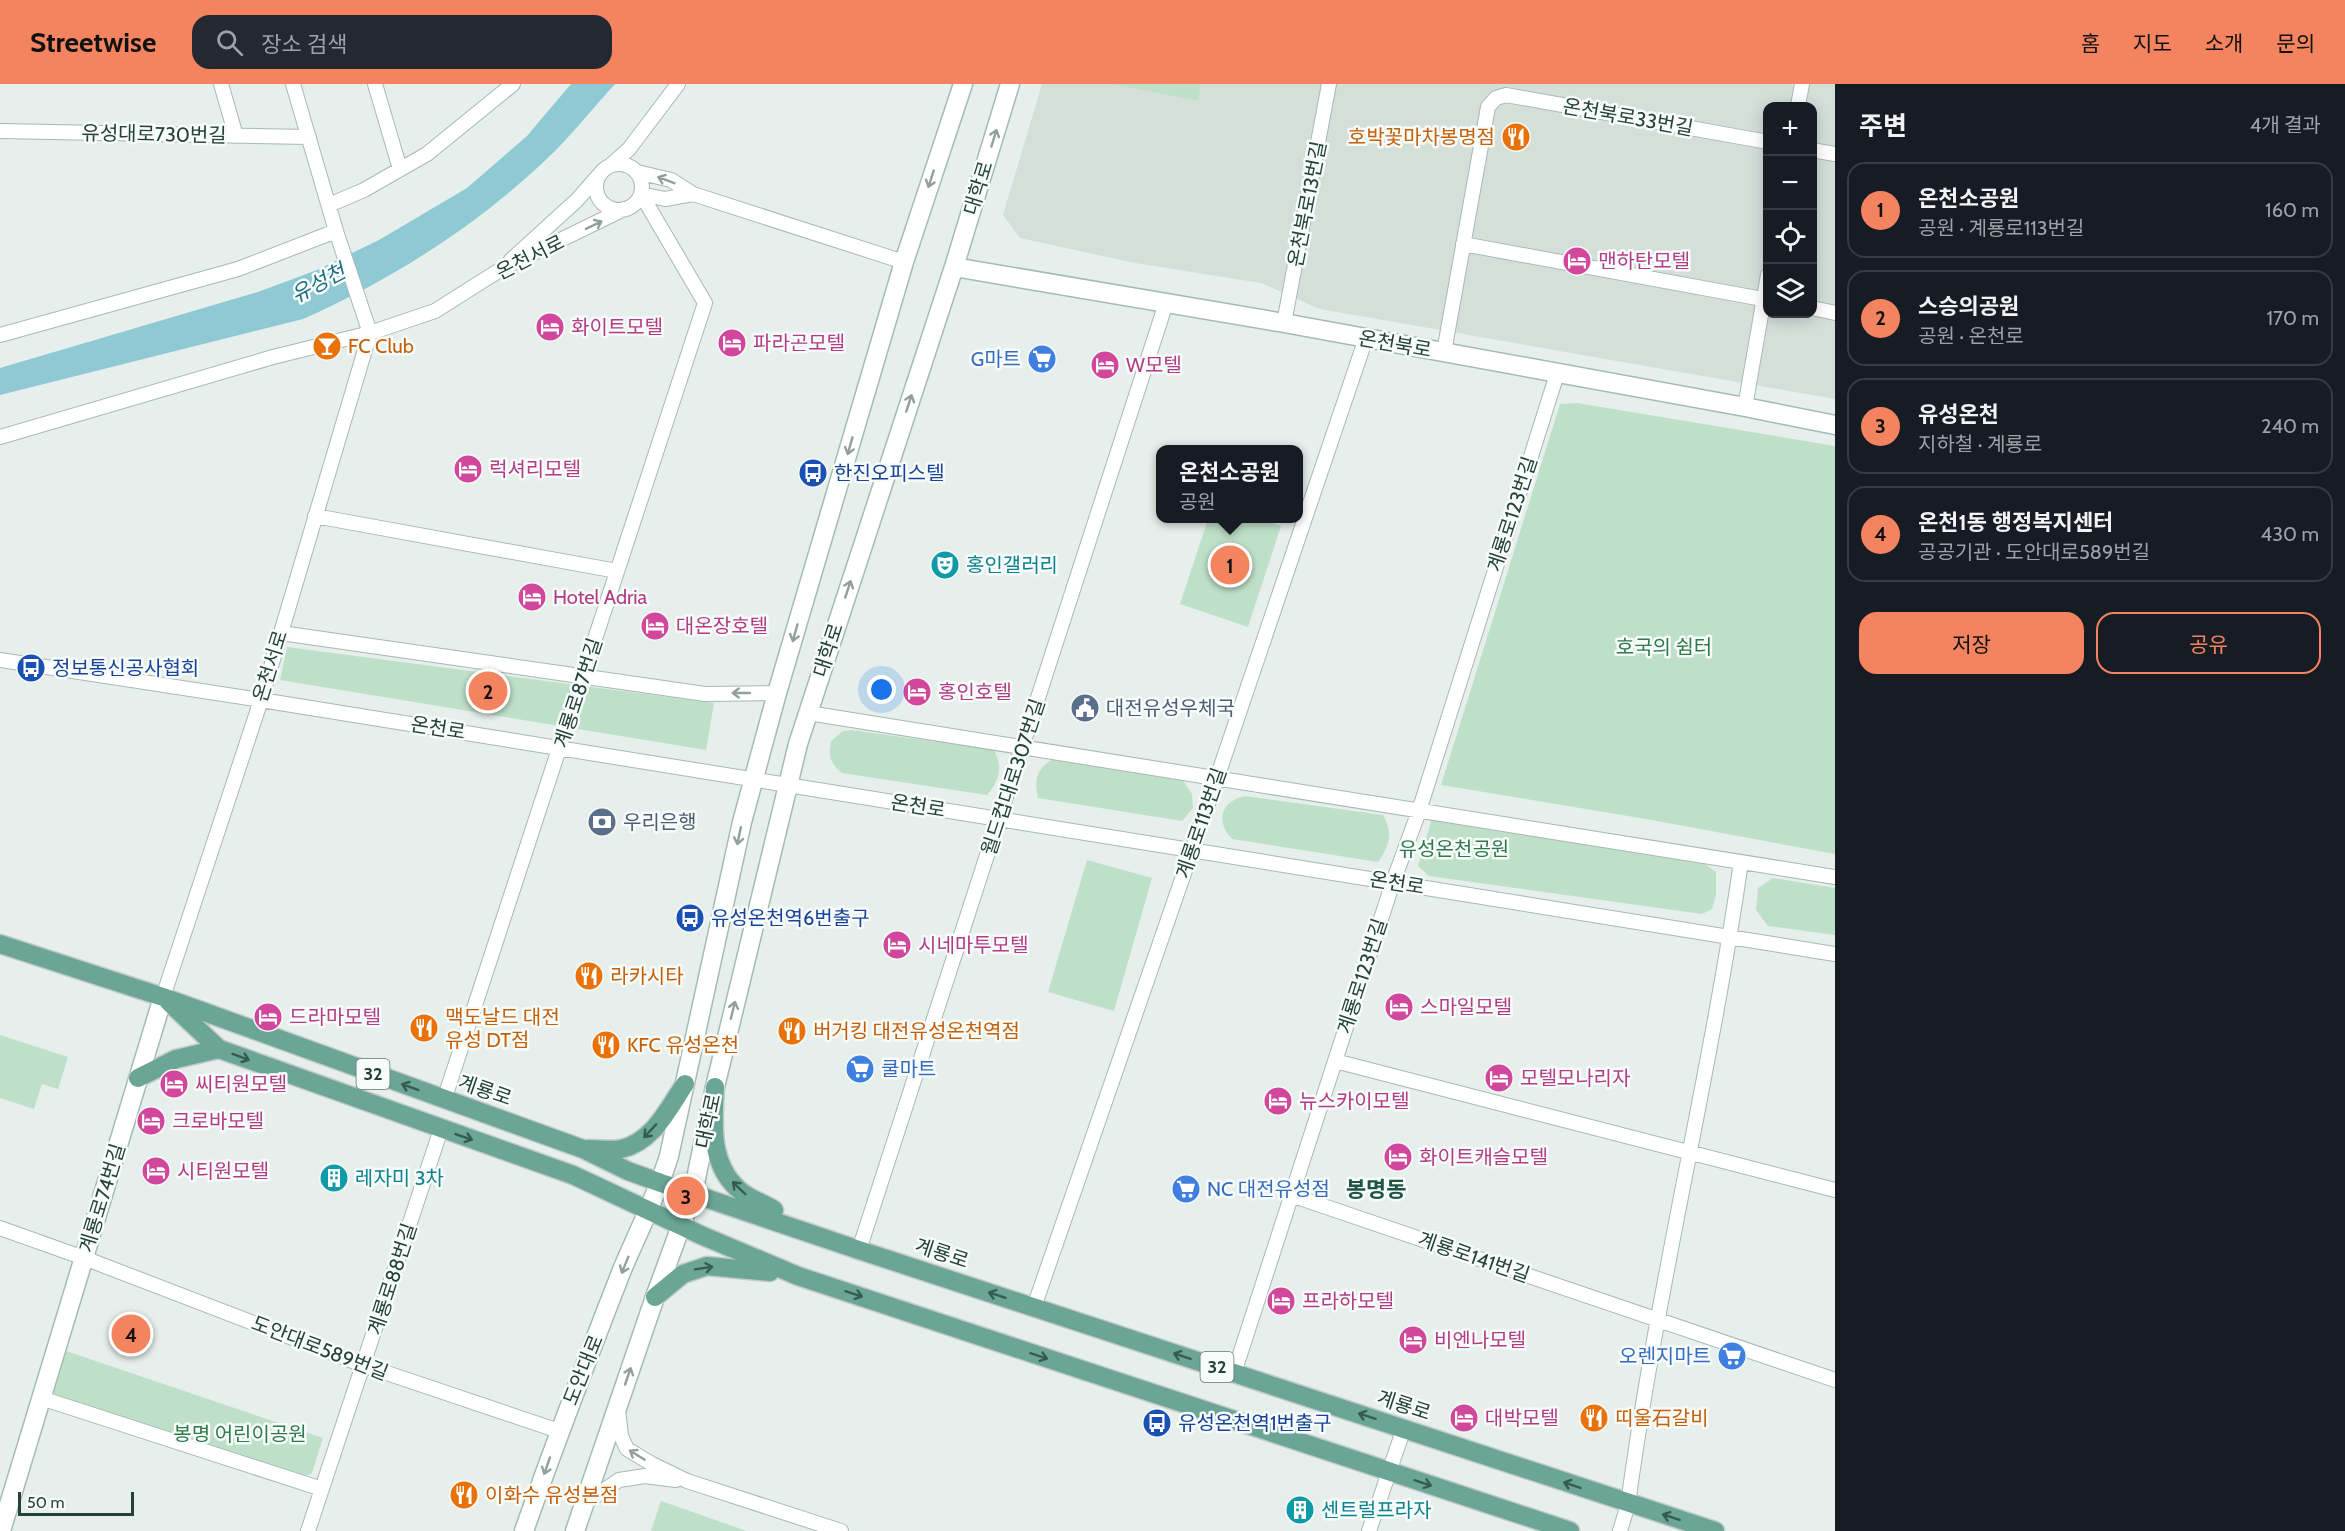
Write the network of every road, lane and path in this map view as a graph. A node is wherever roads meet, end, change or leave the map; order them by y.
1 (221, 84) edge
2 (293, 84) edge
3 (375, 84) edge
4 (513, 84) edge
5 (678, 84) edge
6 (963, 84) edge
7 (1010, 84) edge
8 (1329, 84) edge
9 (1802, 84) edge
10 (1799, 102) edge
11 (0, 132) edge
12 (236, 136) junction
13 (309, 137) junction
14 (1763, 141) edge
15 (629, 149) junction
16 (1817, 151) edge
17 (1835, 154) edge
18 (609, 166) junction
19 (400, 169) junction
20 (634, 169) junction
21 (598, 176) junction
22 (641, 194) junction
23 (693, 194) junction
24 (329, 205) junction
25 (624, 209) junction
26 (336, 231) junction
27 (1463, 244) junction
28 (904, 262) junction
29 (954, 267) junction
30 (503, 268) junction
31 (1763, 300) edge
32 (1166, 303) junction
33 (1817, 309) edge
34 (1763, 311) edge
35 (1835, 312) edge
36 (1284, 323) junction
37 (370, 333) junction
38 (0, 335) edge
39 (1366, 339) junction
40 (1444, 352) junction
41 (1557, 374) junction
42 (1745, 407) junction
43 (1835, 425) edge
44 (0, 437) edge
45 (315, 516) junction
46 (617, 571) junction
47 (280, 633) junction
48 (0, 660) edge
49 (583, 677) junction
50 (777, 693) junction
51 (261, 700) junction
52 (807, 713) junction
53 (1023, 747) junction
54 (560, 748) junction
55 (1217, 778) junction
56 (754, 780) junction
57 (786, 785) junction
58 (1419, 811) junction
59 (999, 819) junction
60 (1191, 850) junction
61 (1741, 862) junction
62 (1835, 877) edge
63 (1393, 882) junction
64 (1730, 937) junction
65 (0, 944) edge
66 (1835, 954) edge
67 (163, 997) junction
68 (219, 1049) junction
69 (1335, 1061) junction
70 (138, 1078) junction
71 (685, 1084) junction
72 (714, 1087) junction
73 (444, 1100) junction
74 (441, 1129) junction
75 (583, 1149) junction
76 (1689, 1152) junction
77 (661, 1183) junction
78 (1835, 1190) edge
79 (693, 1193) junction
80 (1291, 1195) junction
81 (648, 1211) junction
82 (680, 1226) junction
83 (0, 1228) edge
84 (806, 1231) junction
85 (859, 1250) junction
86 (84, 1258) junction
87 (798, 1276) junction
88 (655, 1296) junction
89 (1034, 1307) junction
90 (1656, 1319) junction
91 (363, 1365) junction
92 (1234, 1373) junction
93 (1835, 1380) edge
94 (42, 1398) junction
95 (618, 1406) junction
96 (1404, 1428) junction
97 (558, 1431) junction
98 (1388, 1472) junction
99 (687, 1481) junction
100 (322, 1489) junction
101 (584, 1504) junction
102 (1628, 1504) junction
103 (2, 1531) edge
104 (308, 1531) edge
105 (524, 1531) edge
106 (575, 1531) edge
107 (841, 1531) edge
108 (1369, 1531) edge
109 (1570, 1531) edge
110 (1620, 1531) edge
111 (1715, 1531) edge

1 - 12 street
2 - 13 street
3 - 19 street
4 - 19 street
5 - 15 street
6 -> 28 street, 대학로
29 -> 7 street, 대학로
8 - 36 street, 온천북로13번길
9 - 10 street
11 - 12 street, 유성대로730번길
12 - 13 street, 유성대로730번길
13 - 24 street
14 - 27 street, 온천북로33번길
15 - 18 street
15 - 20 street
16 - 17 street
18 - 20 street
18 - 21 street
19 - 24 street
20 - 22 street
23 -> 20 street
21 - 25 street
21 - 30 street
22 - 23 street
22 - 25 street
22 - 46 street, 계룡로87번길
23 - 28 street
24 - 26 street
30 -> 25 street, 온천서로
26 - 37 street
26 - 38 street
27 - 31 street
27 - 40 street, 온천북로33번길
28 -> 50 street, 대학로
29 - 32 street, 온천북로
52 -> 29 street, 대학로
30 - 37 street, 온천서로
32 - 36 street, 온천북로
32 - 53 street, 월드컵대로307번길
33 - 35 street
34 - 42 street
36 - 39 street, 온천북로
37 - 44 street, 온천서로
37 - 45 street, 온천서로
39 - 40 street, 온천북로
39 - 55 street, 계룡로113번길
40 - 41 street, 온천북로
41 - 42 street, 온천북로
41 - 58 street, 계룡로123번길
42 - 43 street, 온천북로
45 - 46 street
45 - 47 street, 온천서로
46 - 49 street, 계룡로87번길
47 - 49 street
47 - 51 street, 온천서로
48 - 51 street, 온천로
50 -> 49 street
49 - 54 street, 계룡로87번길
50 - 56 street, 대학로
51 - 54 street, 온천로
51 - 67 street, 온천서로
52 - 53 street
52 - 57 street, 대학로
53 - 55 street
53 - 59 street, 월드컵대로307번길
54 - 56 street, 온천로
54 - 73 street, 계룡로87번길
55 - 58 street
55 - 60 street, 계룡로113번길
56 - 57 street, 온천로
56 -> 71 street, 대학로
57 - 59 street, 온천로
72 -> 57 street, 대학로
58 - 61 street
58 - 63 street, 계룡로123번길
59 - 60 street, 온천로
59 - 85 street, 월드컵대로307번길
60 - 63 street, 온천로
60 - 89 street, 계룡로113번길
61 - 62 street
61 - 64 street
63 - 64 street, 온천로
63 - 69 street, 계룡로123번길
64 - 66 street, 온천로
64 - 76 street
65 - 67 main road, 계룡로 / 32
67 - 68 main road, 계룡로
67 - 70 street, 계룡로74번길
73 -> 67 main road, 계룡로 / 32
68 - 70 main road
68 -> 74 main road, 계룡로
69 - 76 street
69 - 80 street, 계룡로123번길
70 - 86 street, 계룡로74번길
71 -> 75 main road
71 - 77 street, 대학로
72 - 79 street, 대학로
84 -> 72 main road
73 - 75 main road, 계룡로 / 32
74 -> 81 main road, 계룡로
74 - 91 street, 계룡로88번길
75 - 77 main road, 계룡로 / 32
76 - 78 street
76 - 90 street
77 - 79 main road, 계룡로 / 32
77 - 81 street, 대학로
79 - 82 street, 대학로
79 - 84 main road, 계룡로 / 32
80 - 90 street, 계룡로141번길
80 - 92 street, 계룡로123번길
81 - 82 main road, 계룡로
81 -> 97 street, 도안대로
82 - 87 main road, 계룡로 / 32
82 - 88 street
83 - 86 street, 도안대로589번길
84 - 85 main road, 계룡로 / 32
89 -> 85 main road, 계룡로 / 32
86 - 91 street, 도안대로589번길
86 - 94 street, 계룡로74번길
88 -> 87 main road
87 -> 98 main road, 계룡로 / 32
95 -> 88 street
92 -> 89 main road, 계룡로 / 32
90 - 93 street, 계룡로141번길
90 - 102 street
91 - 97 street, 도안대로589번길
91 - 100 street, 계룡로88번길
96 -> 92 main road, 계룡로 / 32
94 - 100 street
94 - 103 street, 계룡로74번길
99 -> 95 street
95 - 101 street
96 - 98 street
102 -> 96 main road, 계룡로 / 32
97 -> 105 street, 도안대로
98 - 108 street
98 -> 109 main road, 계룡로 / 32
99 - 101 street
99 - 107 street
100 - 104 street, 계룡로88번길
101 - 106 street
102 - 110 street
111 -> 102 main road, 계룡로 / 32

